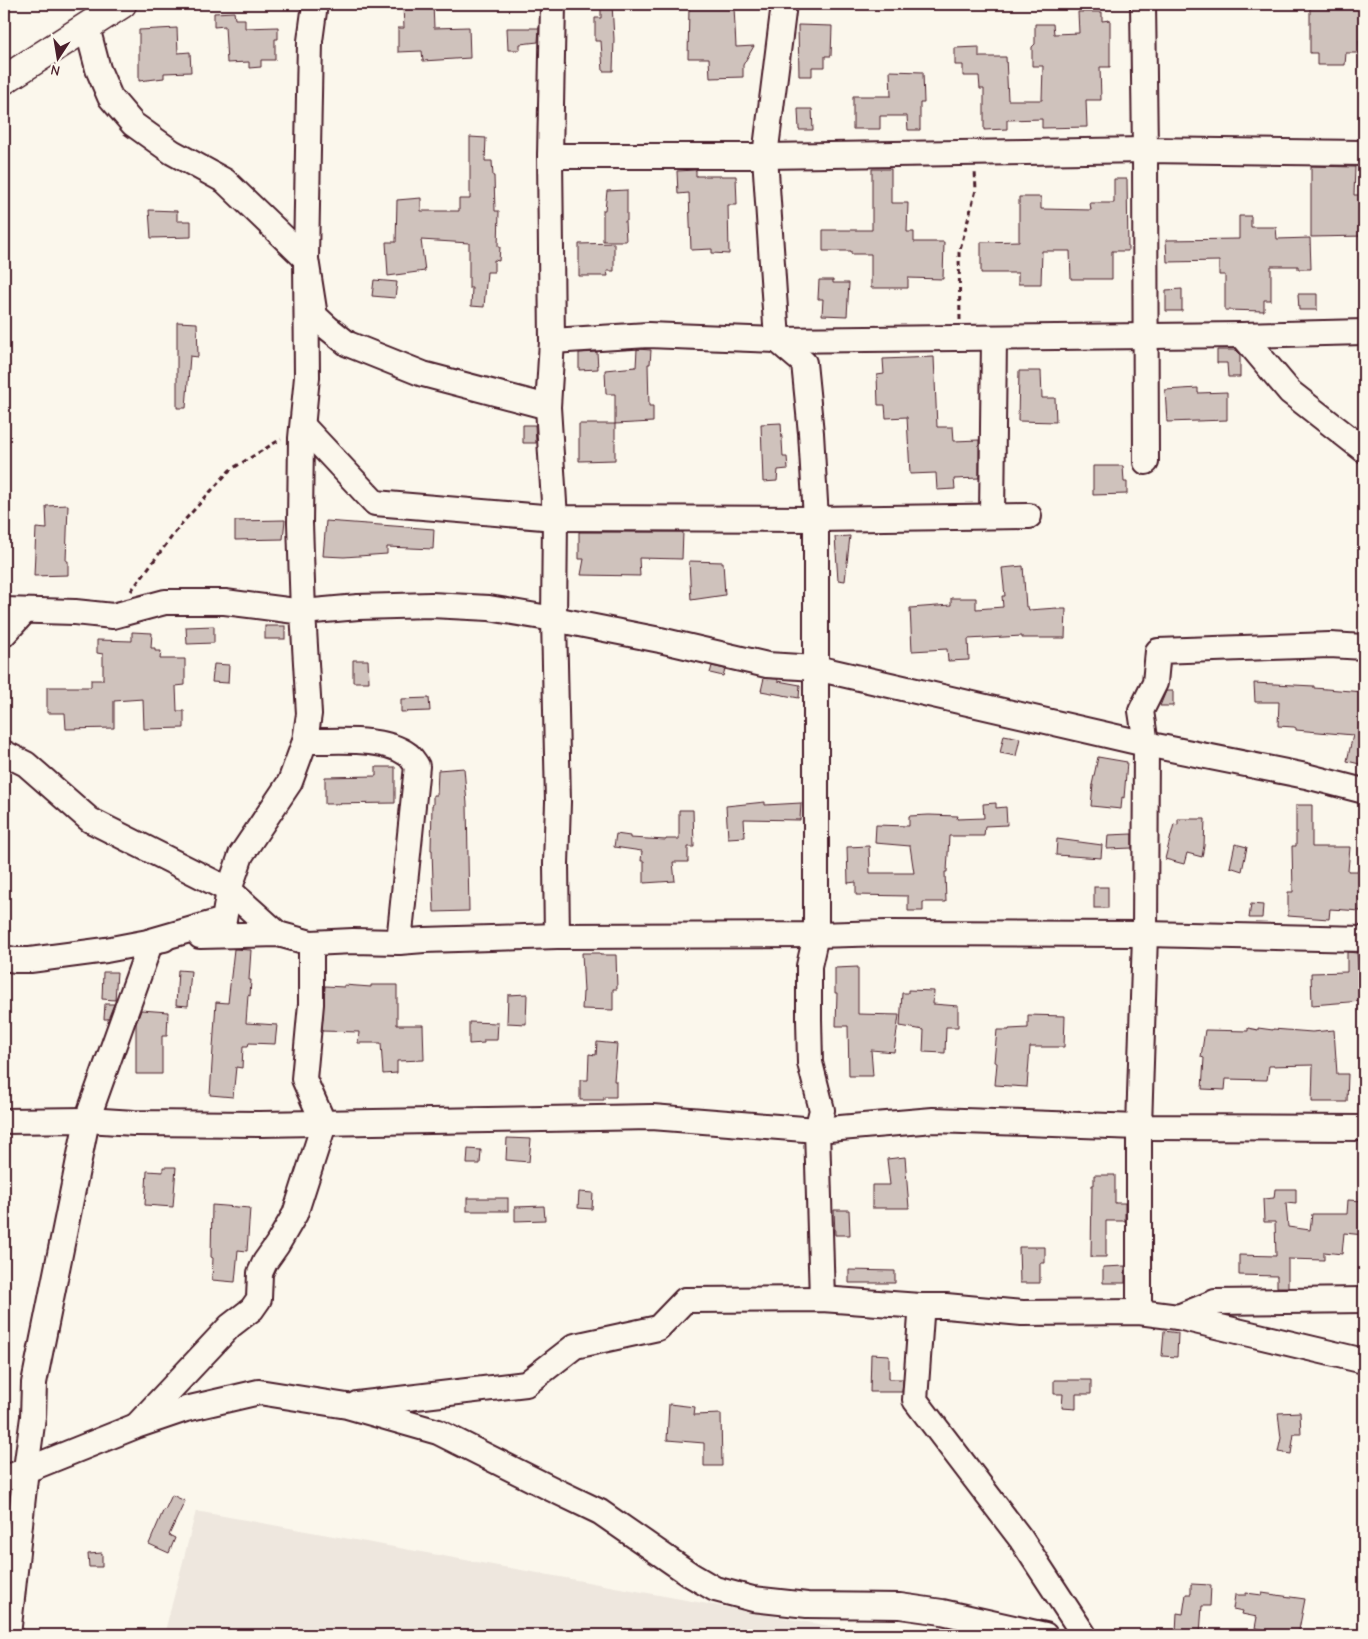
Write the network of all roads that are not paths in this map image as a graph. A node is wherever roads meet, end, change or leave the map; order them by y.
1 (122, 4) edge
2 (315, 4) edge
3 (553, 4) edge
4 (784, 4) edge
5 (1143, 4) edge
6 (87, 27) junction
7 (4, 80) edge
8 (1145, 150) junction
9 (1364, 153) edge
10 (550, 156) junction
11 (765, 156) junction
12 (306, 259) junction
13 (1364, 332) edge
14 (1145, 335) junction
15 (1242, 335) junction
16 (994, 338) junction
17 (777, 340) junction
18 (552, 341) junction
19 (548, 407) junction
20 (303, 426) junction
21 (1364, 450) edge
22 (1146, 462) dead end
23 (992, 516) junction
24 (1029, 516) dead end
25 (555, 518) junction
26 (816, 518) junction
27 (14, 610) edge
28 (303, 612) junction
29 (554, 619) junction
30 (4, 634) edge
31 (1364, 647) edge
32 (816, 668) junction
33 (305, 741) junction
34 (1146, 744) junction
35 (4, 753) edge
36 (1364, 791) edge
37 (229, 890) junction
38 (278, 934) junction
39 (1145, 934) junction
40 (816, 935) junction
41 (556, 936) junction
42 (1364, 939) edge
43 (151, 941) junction
44 (399, 942) junction
45 (311, 943) junction
46 (4, 958) edge
47 (87, 1120) junction
48 (4, 1121) edge
49 (324, 1124) junction
50 (1139, 1127) junction
51 (1364, 1128) edge
52 (817, 1130) junction
53 (822, 1299) junction
54 (1364, 1300) edge
55 (920, 1306) junction
56 (1139, 1312) junction
57 (1178, 1317) junction
58 (1364, 1361) edge
59 (347, 1406) junction
60 (136, 1426) junction
61 (26, 1469) junction
62 (4, 1479) edge
63 (8, 1635) edge
64 (1045, 1635) edge
65 (1084, 1635) edge

1 - 6 main road
2 - 12 street
3 - 10 street
4 - 11 street
5 - 8 street
6 - 7 main road
6 - 12 street
8 - 9 street
8 - 11 street
8 - 14 street
10 - 11 street
10 - 18 street
11 - 17 street
12 - 19 street
12 - 20 street
13 - 15 street
14 - 15 street
14 - 16 street
14 - 22 street
15 - 21 street
16 - 17 street
16 - 23 street
17 - 18 street
17 - 26 street
18 - 19 street
19 - 25 street
20 - 25 street
20 - 28 street
23 - 24 street
23 - 26 street
25 - 26 street
25 - 29 street
26 - 32 street
27 - 28 street
27 - 30 street
28 - 29 street
28 - 33 street
29 - 32 street
29 - 41 street
31 - 34 street
32 - 34 street
32 - 40 street
33 - 37 street
33 - 44 street
34 - 36 street
34 - 39 street
35 - 37 street
37 - 38 street
37 - 43 street
38 - 43 street
38 - 45 street
39 - 40 street
39 - 42 street
39 - 50 street
40 - 41 street
40 - 52 street
41 - 44 street
43 - 46 street
43 - 47 street
44 - 45 street
45 - 49 street
47 - 48 street
47 - 49 street
47 - 61 street
49 - 52 street
49 - 60 street
50 - 51 street
50 - 52 street
50 - 56 street
52 - 53 street
53 - 55 street
53 - 59 street
54 - 57 street
55 - 56 street
55 - 65 street
56 - 57 street
57 - 58 street
59 - 60 street
59 - 64 street
60 - 61 street
61 - 62 street
61 - 63 street

